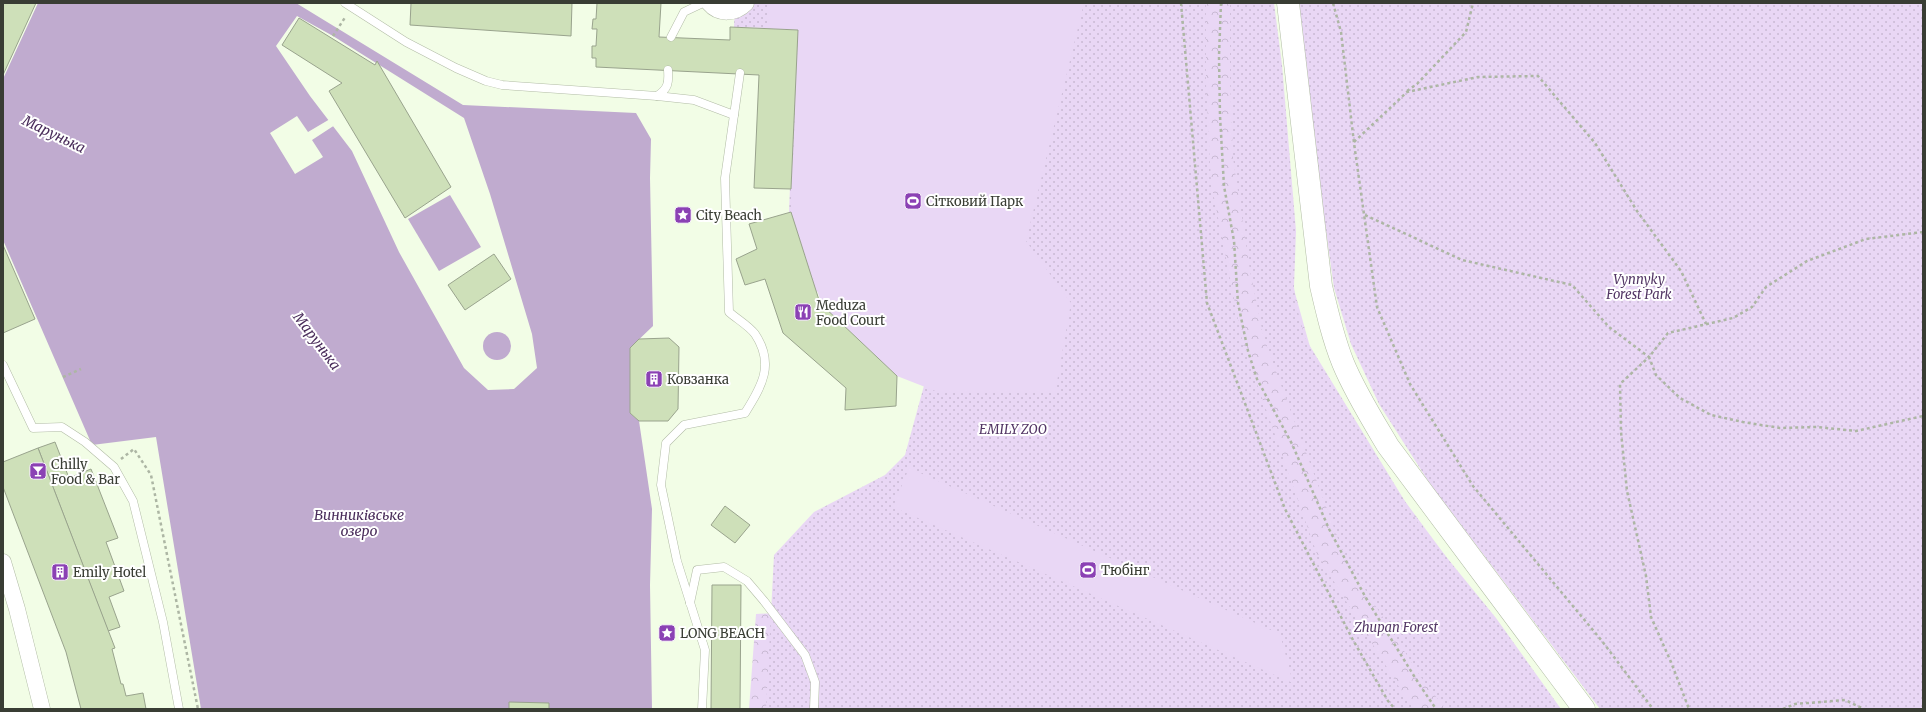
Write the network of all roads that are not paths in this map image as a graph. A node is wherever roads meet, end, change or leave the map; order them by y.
1 (703, 3) edge
2 (709, 3) edge
3 (746, 3) edge
4 (1288, 3) edge
5 (348, 5) edge
6 (671, 37) dead end
7 (668, 70) dead end
8 (740, 73) dead end
9 (657, 96) junction
10 (734, 115) junction
11 (3, 365) edge
12 (3, 562) edge
13 (690, 604) junction
14 (42, 709) edge
15 (179, 709) edge
16 (702, 709) edge
17 (814, 709) edge
18 (1584, 709) edge

1 - 6 lane
2 - 3 street
4 - 18 main road
5 - 9 lane
7 - 9 lane
8 - 10 lane
9 - 10 lane
10 - 13 lane
11 - 15 lane
12 - 14 street
13 - 16 lane
13 - 17 lane

